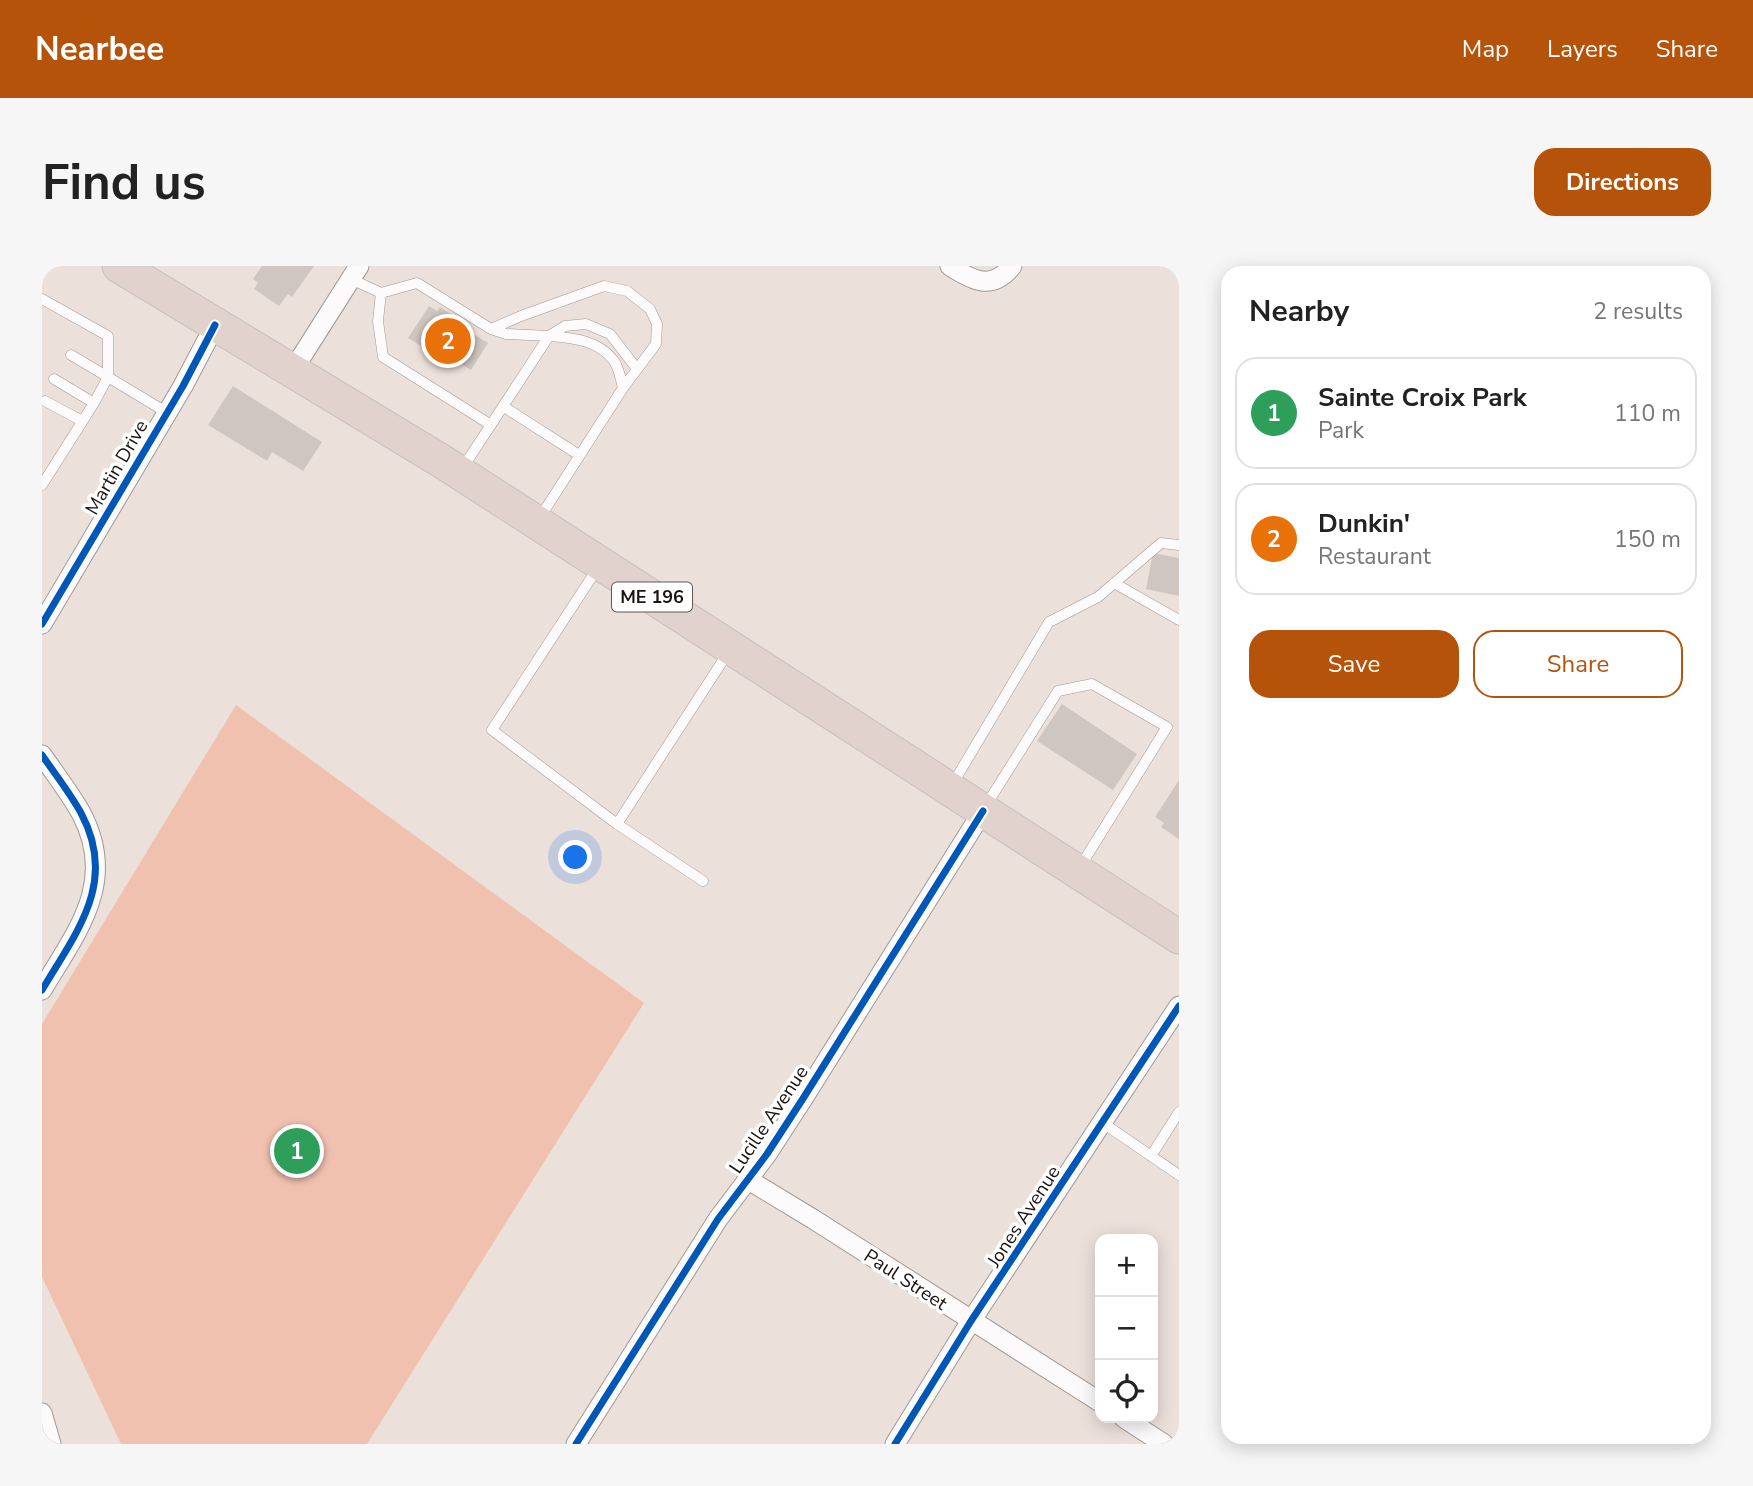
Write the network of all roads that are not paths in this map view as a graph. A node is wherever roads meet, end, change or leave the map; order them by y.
1 (119, 266) edge
2 (950, 266) edge
3 (1012, 266) edge
4 (355, 272) edge
5 (381, 293) junction
6 (42, 299) edge
7 (215, 325) junction
8 (491, 329) junction
9 (549, 337) junction
10 (71, 355) dead end
11 (637, 369) junction
12 (293, 370) junction
13 (107, 377) junction
14 (54, 379) dead end
15 (623, 388) junction
16 (45, 401) dead end
17 (94, 402) junction
18 (504, 407) junction
19 (166, 412) junction
20 (82, 421) junction
21 (491, 425) junction
22 (579, 455) junction
23 (460, 473) junction
24 (42, 485) edge
25 (536, 522) junction
26 (1179, 545) edge
27 (600, 563) junction
28 (1114, 583) junction
29 (1179, 620) edge
30 (42, 624) edge
31 (731, 648) junction
32 (42, 755) edge
33 (949, 789) junction
34 (983, 811) junction
35 (617, 824) junction
36 (1078, 871) junction
37 (704, 881) dead end
38 (1179, 937) edge
39 (42, 990) edge
40 (1179, 1006) edge
41 (1179, 1112) edge
42 (1103, 1123) junction
43 (1151, 1156) junction
44 (1179, 1175) edge
45 (747, 1179) junction
46 (971, 1321) junction
47 (1095, 1399) edge
48 (42, 1413) edge
49 (1132, 1423) edge
50 (51, 1444) edge
51 (576, 1444) edge
52 (895, 1444) edge
53 (1164, 1444) edge

1 - 7 highway, ME 196
2 - 3 street
4 - 5 lane
4 - 12 street
5 - 8 lane
5 - 21 lane
6 - 13 lane
7 - 12 highway, ME 196
7 - 19 street, Martin Drive
8 - 9 lane
8 - 11 lane
9 - 11 lane
9 - 15 lane
9 - 18 lane
10 - 13 lane
11 - 15 lane
12 - 23 highway, ME 196
13 - 17 lane
13 - 19 lane
14 - 17 lane
15 - 22 lane
16 - 20 lane
17 - 20 lane
18 - 21 lane
18 - 22 lane
19 - 30 street, Martin Drive
20 - 24 lane
21 - 23 lane
22 - 25 lane
23 - 25 highway, ME 196
25 - 27 highway, ME 196
26 - 28 lane
27 - 31 highway, ME 196
27 - 35 lane
28 - 29 lane
28 - 33 lane
31 - 33 highway, ME 196
31 - 35 lane
32 - 39 street
33 - 34 highway, ME 196
34 - 36 highway, ME 196
34 - 36 lane
34 - 45 street, Lucille Avenue
35 - 37 lane
36 - 38 highway, ME 196
40 - 42 street, Jones Avenue
41 - 43 lane
42 - 43 lane
42 - 46 street, Jones Avenue
43 - 44 lane
45 - 46 street, Paul Street
45 - 51 street, Lucille Avenue
46 - 47 street, Paul Street
46 - 52 street, Jones Avenue
48 - 50 street
49 - 53 street

